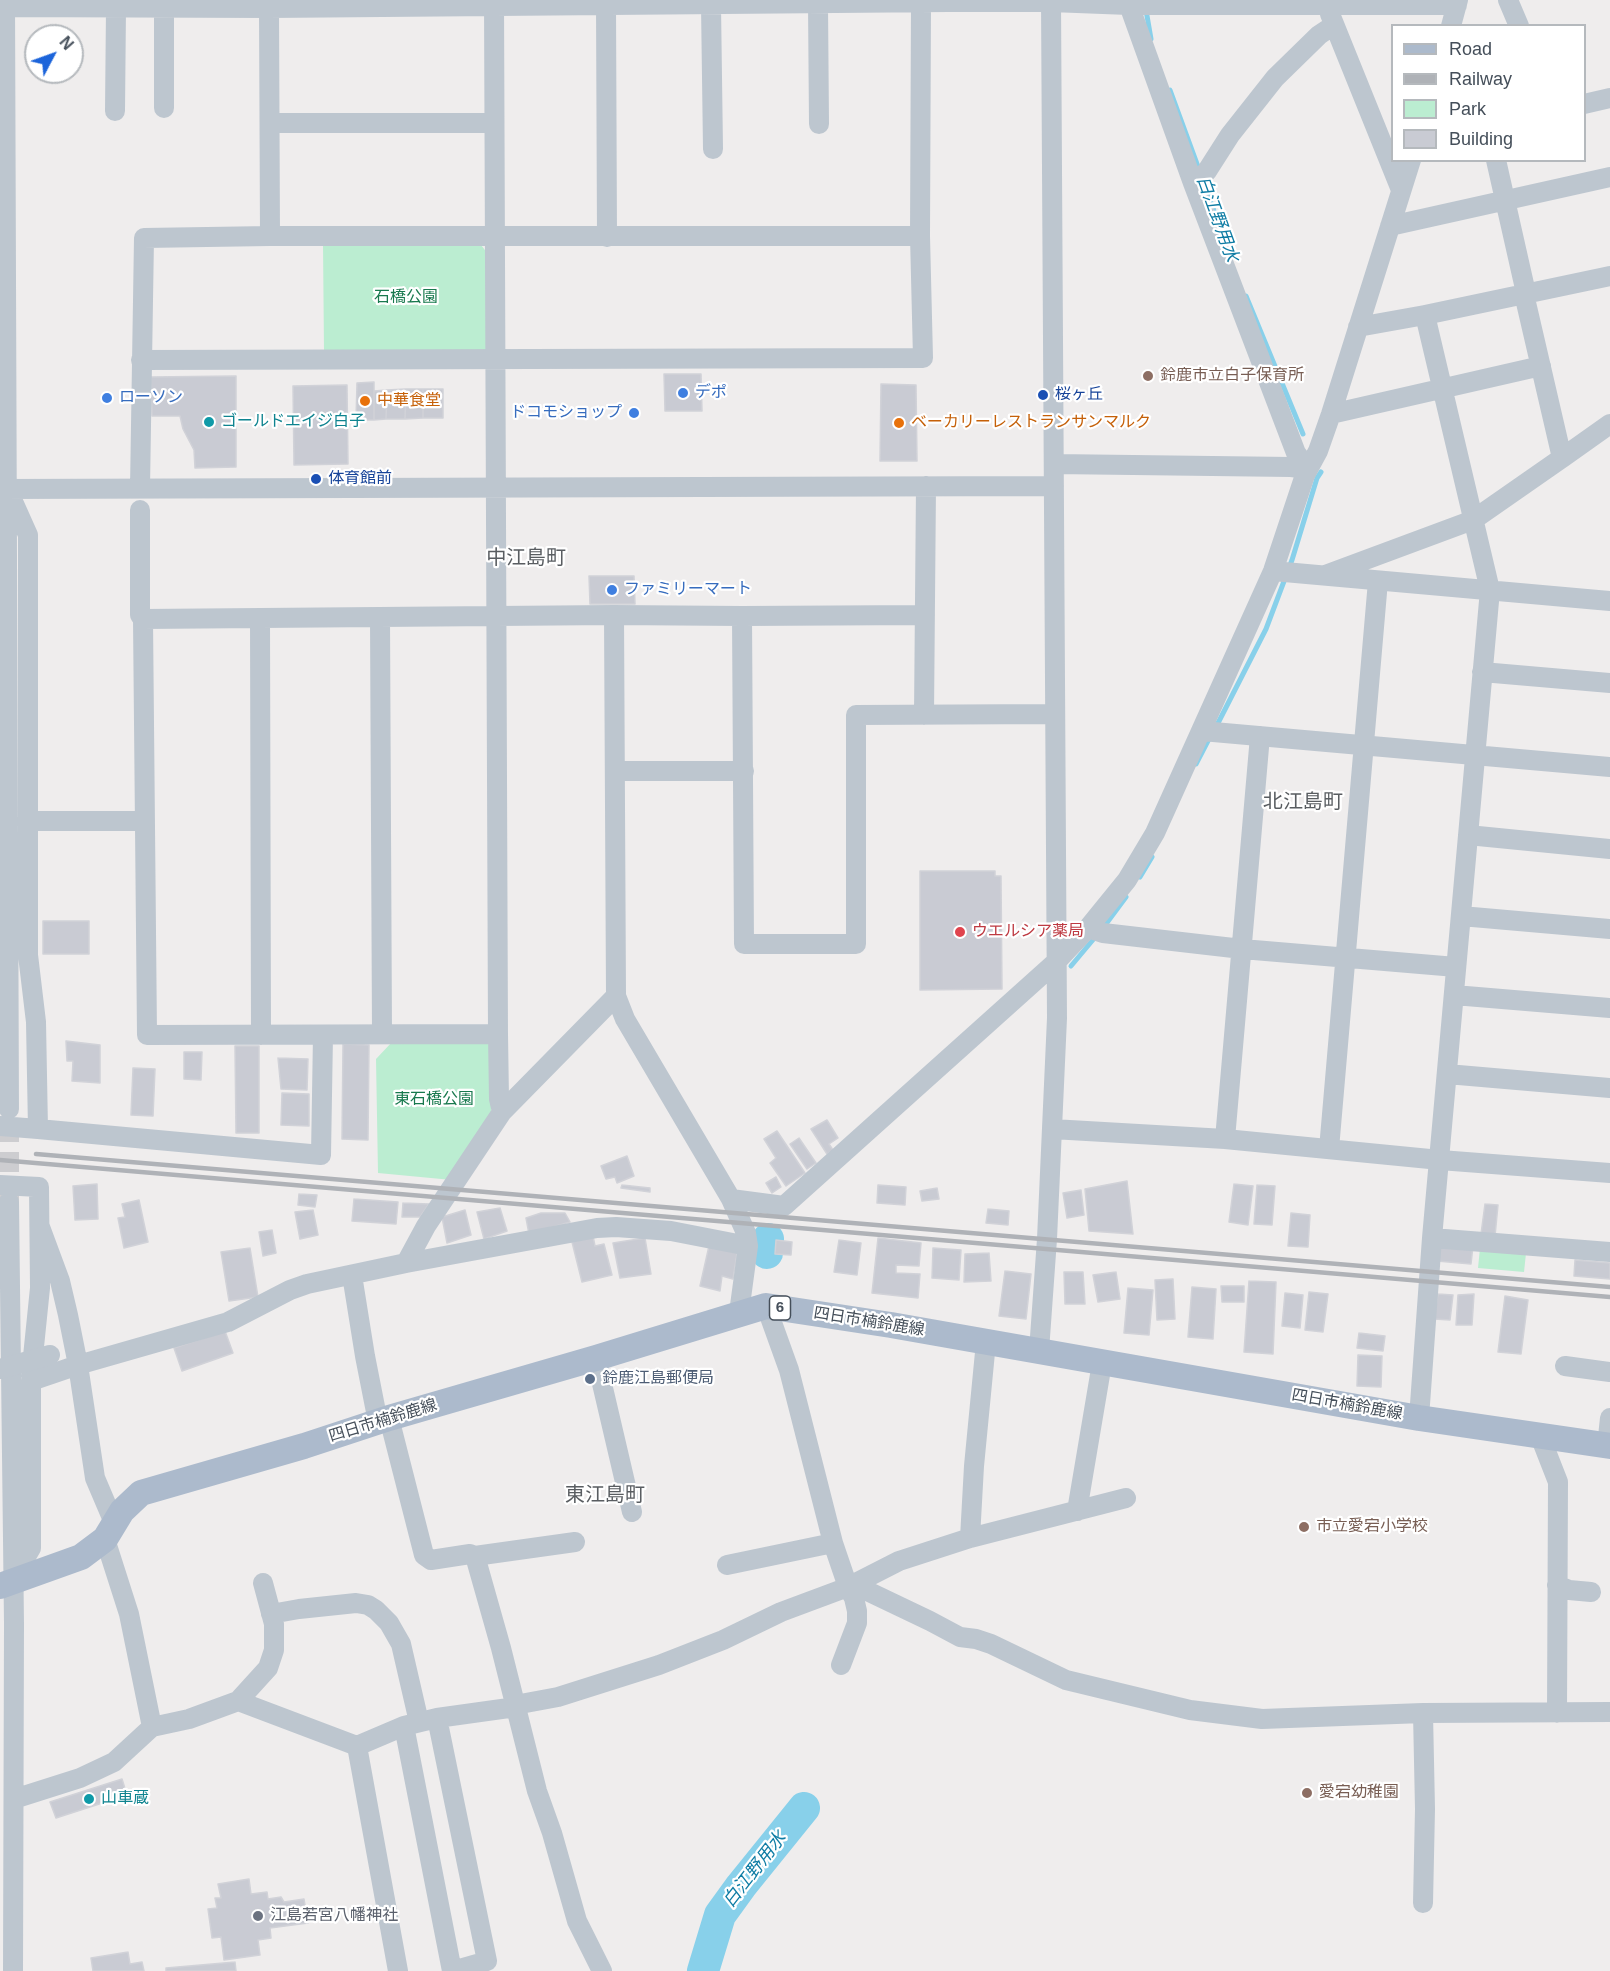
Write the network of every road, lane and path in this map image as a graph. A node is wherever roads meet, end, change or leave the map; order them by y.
1 (1508, 0) edge
2 (859, 1) edge
3 (948, 1) edge
4 (1051, 1) edge
5 (585, 2) edge
6 (677, 2) edge
7 (768, 2) edge
8 (921, 2) junction
9 (494, 3) edge
10 (1284, 3) edge
11 (1458, 3) edge
12 (606, 4) junction
13 (818, 4) junction
14 (4, 5) edge
15 (711, 5) junction
16 (1138, 5) junction
17 (1327, 6) junction
18 (116, 8) junction
19 (164, 8) junction
20 (268, 8) junction
21 (1452, 24) edge
22 (1518, 24) edge
23 (1334, 25) junction
24 (1610, 98) edge
25 (1586, 104) edge
26 (164, 108) dead end
27 (115, 111) dead end
28 (270, 123) junction
29 (494, 123) junction
30 (819, 124) dead end
31 (713, 149) dead end
32 (1410, 162) edge
33 (1496, 162) edge
34 (1610, 177) edge
35 (1199, 179) junction
36 (1401, 190) junction
37 (1505, 200) junction
38 (1390, 226) junction
39 (270, 236) junction
40 (495, 236) junction
41 (920, 236) junction
42 (608, 237) junction
43 (1610, 276) edge
44 (1525, 293) junction
45 (1425, 315) junction
46 (1358, 327) junction
47 (494, 359) junction
48 (141, 360) junction
49 (1541, 366) junction
50 (1441, 388) junction
51 (1331, 414) junction
52 (1610, 424) edge
53 (1562, 458) junction
54 (1054, 464) junction
55 (1308, 469) junction
56 (926, 486) junction
57 (1054, 486) junction
58 (496, 487) junction
59 (140, 488) junction
60 (3, 494) edge
61 (140, 510) dead end
62 (1473, 520) junction
63 (1282, 571) junction
64 (1325, 575) junction
65 (1378, 580) junction
66 (1490, 590) junction
67 (1610, 601) edge
68 (614, 615) junction
69 (925, 615) junction
70 (742, 616) junction
71 (497, 617) junction
72 (260, 618) junction
73 (380, 618) junction
74 (143, 619) junction
75 (1482, 672) junction
76 (1610, 683) edge
77 (1054, 714) junction
78 (924, 715) junction
79 (1202, 731) junction
80 (1260, 736) junction
81 (1364, 745) junction
82 (1474, 754) junction
83 (1610, 767) edge
84 (615, 771) junction
85 (744, 771) junction
86 (144, 820) junction
87 (27, 821) junction
88 (1468, 835) junction
89 (1610, 849) edge
90 (1461, 916) junction
91 (1610, 929) edge
92 (1095, 930) junction
93 (1242, 948) junction
94 (1346, 958) junction
95 (1056, 962) junction
96 (1456, 967) junction
97 (1454, 995) junction
98 (616, 996) junction
99 (1610, 1008) edge
100 (382, 1034) junction
101 (498, 1034) junction
102 (261, 1035) junction
103 (323, 1035) junction
104 (1447, 1074) junction
105 (1610, 1088) edge
106 (501, 1112) junction
107 (5, 1118) edge
108 (38, 1130) junction
109 (1052, 1130) junction
110 (1225, 1139) junction
111 (1329, 1149) junction
112 (1440, 1160) junction
113 (1610, 1173) edge
114 (5, 1193) edge
115 (731, 1199) junction
116 (40, 1227) junction
117 (1432, 1238) junction
118 (748, 1246) junction
119 (1610, 1252) edge
120 (406, 1263) junction
121 (352, 1275) junction
122 (766, 1306) junction
123 (739, 1313) junction
124 (986, 1342) junction
125 (1039, 1351) junction
126 (50, 1355) dead end
127 (596, 1358) junction
128 (1102, 1363) junction
129 (78, 1365) junction
130 (1565, 1366) dead end
131 (0, 1369) edge
132 (1610, 1372) edge
133 (31, 1381) junction
134 (1419, 1418) junction
135 (1610, 1418) edge
136 (383, 1420) junction
137 (1540, 1436) junction
138 (1609, 1446) edge
139 (1126, 1498) dead end
140 (1077, 1511) junction
141 (632, 1512) dead end
142 (110, 1532) junction
143 (970, 1538) junction
144 (575, 1542) dead end
145 (833, 1543) junction
146 (475, 1556) junction
147 (727, 1565) dead end
148 (4, 1576) edge
149 (263, 1583) dead end
150 (1557, 1584) junction
151 (848, 1587) junction
152 (1592, 1592) dead end
153 (271, 1614) junction
154 (842, 1665) dead end
155 (238, 1701) junction
156 (516, 1706) junction
157 (1610, 1712) edge
158 (1423, 1713) junction
159 (1557, 1713) junction
160 (420, 1722) junction
161 (152, 1727) junction
162 (357, 1746) junction
163 (14, 1799) junction
164 (1423, 1903) dead end
165 (7, 1928) edge
166 (13, 1971) edge
167 (398, 1971) edge
168 (452, 1971) edge
169 (602, 1971) edge

1 - 22 street
2 - 8 street
2 - 13 street
3 - 4 street
3 - 8 street
4 - 16 street
4 - 54 street
5 - 9 street
5 - 12 street
6 - 12 street
6 - 15 street
7 - 13 street
7 - 15 street
8 - 41 street
9 - 20 street
9 - 29 street
10 - 16 street
10 - 17 street
11 - 17 street
11 - 21 street
12 - 42 street
13 - 30 street
14 - 18 street
14 - 60 street
15 - 31 street
16 - 35 street
17 - 23 street
18 - 19 street
18 - 27 street
19 - 20 street
19 - 26 street
20 - 28 street
23 - 35 street
23 - 36 street
24 - 25 street
28 - 29 street
28 - 39 street
29 - 40 street
32 - 36 street
33 - 37 street
34 - 37 street
35 - 55 street
36 - 38 street
37 - 38 street
37 - 44 street
38 - 46 street
39 - 40 street
39 - 48 street
40 - 42 street
40 - 47 street
41 - 42 street
41 - 47 street
43 - 44 street
44 - 45 street
44 - 49 street
45 - 46 street
45 - 50 street
46 - 51 street
47 - 48 street
47 - 58 street
48 - 59 street
49 - 50 street
49 - 53 street
50 - 51 street
50 - 62 street
51 - 55 street
52 - 53 street
53 - 62 street
54 - 55 street
54 - 57 street
55 - 63 street
56 - 57 street
56 - 58 street
56 - 69 street
57 - 77 street
58 - 59 street
58 - 71 street
59 - 60 street
60 - 87 street
60 - 107 street
61 - 74 street
62 - 64 street
62 - 66 street
63 - 64 street
63 - 79 street
64 - 65 street
65 - 66 street
65 - 81 street
66 - 67 street
66 - 75 street
68 - 70 street
68 - 71 street
68 - 84 street
69 - 70 street
69 - 78 street
70 - 85 street
71 - 73 street
71 - 101 street
72 - 73 street
72 - 74 street
72 - 102 street
73 - 100 street
74 - 86 street
75 - 76 street
75 - 82 street
77 - 78 street
77 - 95 street
78 - 85 street
79 - 80 street
79 - 92 street
80 - 81 street
80 - 93 street
81 - 82 street
81 - 94 street
82 - 83 street
82 - 88 street
84 - 85 street
84 - 98 street
86 - 87 street
86 - 102 street
87 - 108 street
88 - 89 street
88 - 90 street
90 - 91 street
90 - 96 street
92 - 93 street
92 - 95 street
93 - 94 street
93 - 110 street
94 - 96 street
94 - 111 street
95 - 109 street
95 - 115 street
96 - 97 street
97 - 99 street
97 - 104 street
98 - 106 street
98 - 115 street
100 - 101 street
100 - 103 street
101 - 106 street
102 - 103 street
103 - 108 street
104 - 105 street
104 - 112 street
106 - 120 street
107 - 108 street
109 - 110 street
109 - 125 street
110 - 111 street
111 - 112 street
112 - 113 street
112 - 117 street
114 - 116 street
114 - 148 street
115 - 118 street
116 - 129 street
116 - 133 street
117 - 119 street
117 - 134 street
118 - 120 street
118 - 123 street
120 - 121 street
121 - 129 street
121 - 136 street
122 - 123 main road, 四日市楠鈴鹿線 / 6
122 - 124 main road, 四日市楠鈴鹿線 / 6
122 - 145 street
123 - 127 main road, 四日市楠鈴鹿線 / 6
124 - 125 main road, 四日市楠鈴鹿線 / 6
124 - 143 street
125 - 128 main road, 四日市楠鈴鹿線 / 6
126 - 131 street, bridge
127 - 136 main road, 四日市楠鈴鹿線 / 6
127 - 141 street
128 - 134 main road, 四日市楠鈴鹿線 / 6
128 - 140 street
129 - 133 street
129 - 142 street
130 - 132 street
133 - 148 street
134 - 137 main road, 四日市楠鈴鹿線 / 6
135 - 138 street
136 - 142 main road, 四日市楠鈴鹿線 / 6
136 - 146 street
137 - 138 main road, 四日市楠鈴鹿線 / 6
137 - 150 street
139 - 140 street
140 - 143 street
142 - 148 main road, 四日市楠鈴鹿線 / 6
142 - 161 street
143 - 151 street
144 - 146 street
145 - 147 street
145 - 151 street
146 - 156 street
148 - 163 street
149 - 153 street
150 - 152 street
150 - 159 street
151 - 154 street
151 - 156 street
151 - 158 street
153 - 155 street
153 - 160 street
155 - 161 street
155 - 162 street
156 - 160 street
156 - 169 street
157 - 159 street
158 - 159 street
158 - 164 street
160 - 162 street
160 - 168 street
160 - 168 street
161 - 163 street
162 - 167 street
163 - 165 street
165 - 166 street

